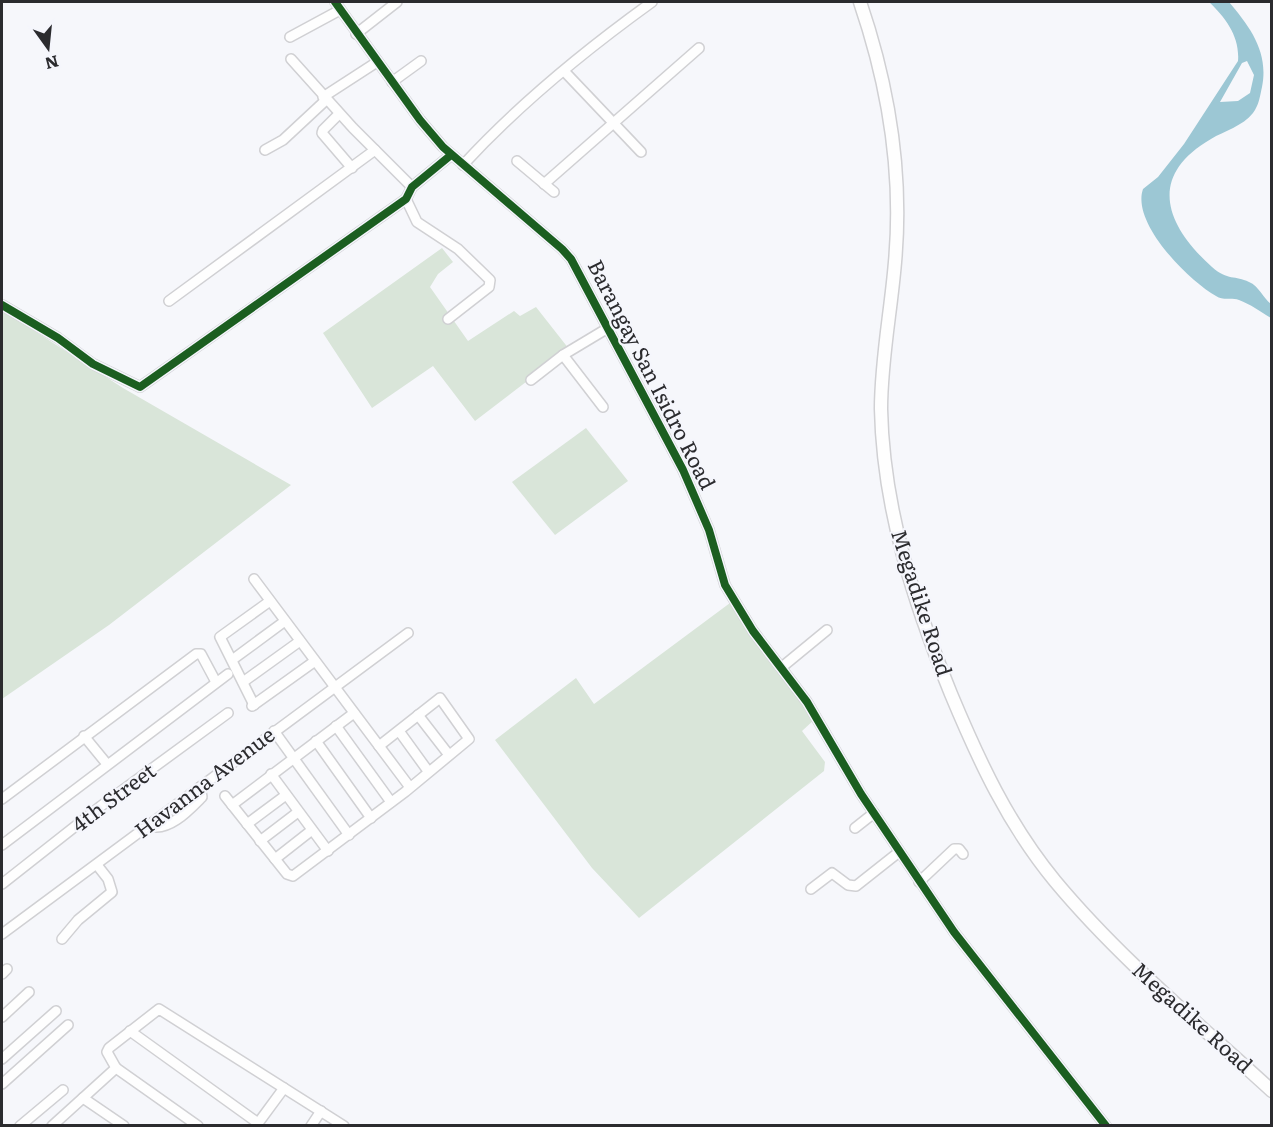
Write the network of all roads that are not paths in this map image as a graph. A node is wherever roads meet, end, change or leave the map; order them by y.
1 (397, 2) edge
2 (652, 2) edge
3 (860, 2) edge
4 (337, 6) edge
5 (356, 34) junction
6 (290, 38) dead end
7 (699, 48) dead end
8 (291, 59) dead end
9 (421, 61) dead end
10 (377, 62) junction
11 (564, 71) junction
12 (392, 82) junction
13 (325, 98) junction
14 (339, 114) junction
15 (615, 124) junction
16 (265, 150) dead end
17 (375, 150) junction
18 (641, 152) dead end
19 (451, 154) junction
20 (517, 161) dead end
21 (463, 165) junction
22 (352, 168) junction
23 (544, 184) junction
24 (412, 187) junction
25 (554, 192) dead end
26 (406, 199) junction
27 (169, 301) dead end
28 (2, 304) edge
29 (448, 320) dead end
30 (608, 328) junction
31 (563, 355) junction
32 (531, 380) dead end
33 (603, 407) dead end
34 (254, 579) dead end
35 (270, 601) junction
36 (285, 621) junction
37 (827, 630) dead end
38 (408, 633) dead end
39 (300, 641) junction
40 (232, 660) junction
41 (315, 661) junction
42 (782, 667) junction
43 (228, 674) dead end
44 (216, 682) junction
45 (243, 682) junction
46 (334, 686) junction
47 (228, 713) dead end
48 (354, 713) junction
49 (418, 715) junction
50 (336, 726) junction
51 (274, 731) junction
52 (399, 731) junction
53 (84, 736) junction
54 (315, 741) junction
55 (379, 746) junction
56 (448, 755) junction
57 (293, 758) junction
58 (107, 764) junction
59 (428, 771) junction
60 (271, 774) junction
61 (408, 786) junction
62 (286, 795) junction
63 (225, 796) dead end
64 (2, 799) edge
65 (391, 802) junction
66 (232, 805) junction
67 (298, 812) junction
68 (874, 813) junction
69 (371, 818) junction
70 (247, 824) junction
71 (855, 828) dead end
72 (312, 830) junction
73 (349, 835) junction
74 (260, 841) junction
75 (2, 845) edge
76 (328, 851) junction
77 (899, 852) junction
78 (963, 854) dead end
79 (274, 859) junction
80 (97, 865) junction
81 (919, 882) junction
82 (2, 885) edge
83 (811, 889) dead end
84 (2, 934) edge
85 (62, 939) dead end
86 (30, 992) dead end
87 (56, 1011) dead end
88 (2, 1017) edge
89 (68, 1025) dead end
90 (130, 1031) junction
91 (2, 1059) edge
92 (116, 1068) junction
93 (2, 1084) edge
94 (284, 1088) junction
95 (63, 1090) dead end
96 (1272, 1090) edge
97 (83, 1098) junction
98 (321, 1111) junction
99 (257, 1124) edge
100 (20, 1125) edge
101 (52, 1125) edge
102 (124, 1125) edge
103 (198, 1125) edge
104 (311, 1125) edge
105 (344, 1125) edge
106 (1106, 1125) edge

1 - 5 street
2 - 11 street
3 - 96 main road, Megadike Road
4 - 5 street, Barangay San Isidro Road
4 - 6 street
5 - 10 street, Barangay San Isidro Road
7 - 15 street
8 - 13 street
9 - 12 street
10 - 12 street, Barangay San Isidro Road
10 - 13 street
11 - 15 street
11 - 21 street
12 - 19 street, Barangay San Isidro Road
13 - 14 street
13 - 16 street
14 - 17 street
14 - 22 street
15 - 18 street
15 - 23 street
17 - 22 street
17 - 24 street
19 - 21 street, Barangay San Isidro Road
19 - 24 street
20 - 23 street
21 - 30 street, Barangay San Isidro Road
22 - 27 street
23 - 25 street
24 - 26 street
26 - 28 street
26 - 29 street
30 - 31 street
30 - 42 street, Barangay San Isidro Road
31 - 32 street
31 - 33 street
34 - 35 street
35 - 36 street
35 - 40 street
36 - 39 street
36 - 40 street
37 - 42 street
38 - 46 street, Havanna Avenue
39 - 41 street
39 - 45 street
40 - 45 street
41 - 45 street
41 - 46 street
42 - 68 street, Barangay San Isidro Road
43 - 44 street
44 - 53 street
44 - 58 street
46 - 48 street
46 - 51 street, Havanna Avenue
47 - 82 street, 4th Street
48 - 50 street
48 - 55 street
49 - 52 street
49 - 56 street
49 - 56 street
50 - 54 street
50 - 65 street
51 - 57 street
51 - 80 street, Havanna Avenue
52 - 55 street
52 - 59 street
53 - 58 street
53 - 64 street
54 - 57 street
54 - 69 street
55 - 61 street
56 - 59 street
57 - 60 street
57 - 73 street
58 - 75 street
59 - 61 street
60 - 62 street
60 - 66 street
61 - 65 street
62 - 67 street
62 - 70 street
63 - 66 street
65 - 69 street
66 - 70 street
67 - 72 street
67 - 74 street
68 - 71 street
68 - 77 street, Barangay San Isidro Road
69 - 73 street
70 - 74 street
72 - 76 street
72 - 79 street
73 - 76 street
74 - 79 street
76 - 79 street
77 - 81 street, Barangay San Isidro Road
77 - 83 street
78 - 81 street
80 - 84 street, Havanna Avenue
80 - 85 street
81 - 106 street, Barangay San Isidro Road
86 - 88 street
87 - 91 street
89 - 93 street
90 - 92 street
90 - 94 street
90 - 99 street
92 - 97 street
92 - 103 street
94 - 98 street
94 - 99 street
95 - 100 street
97 - 101 street
97 - 102 street
98 - 104 street
98 - 105 street

